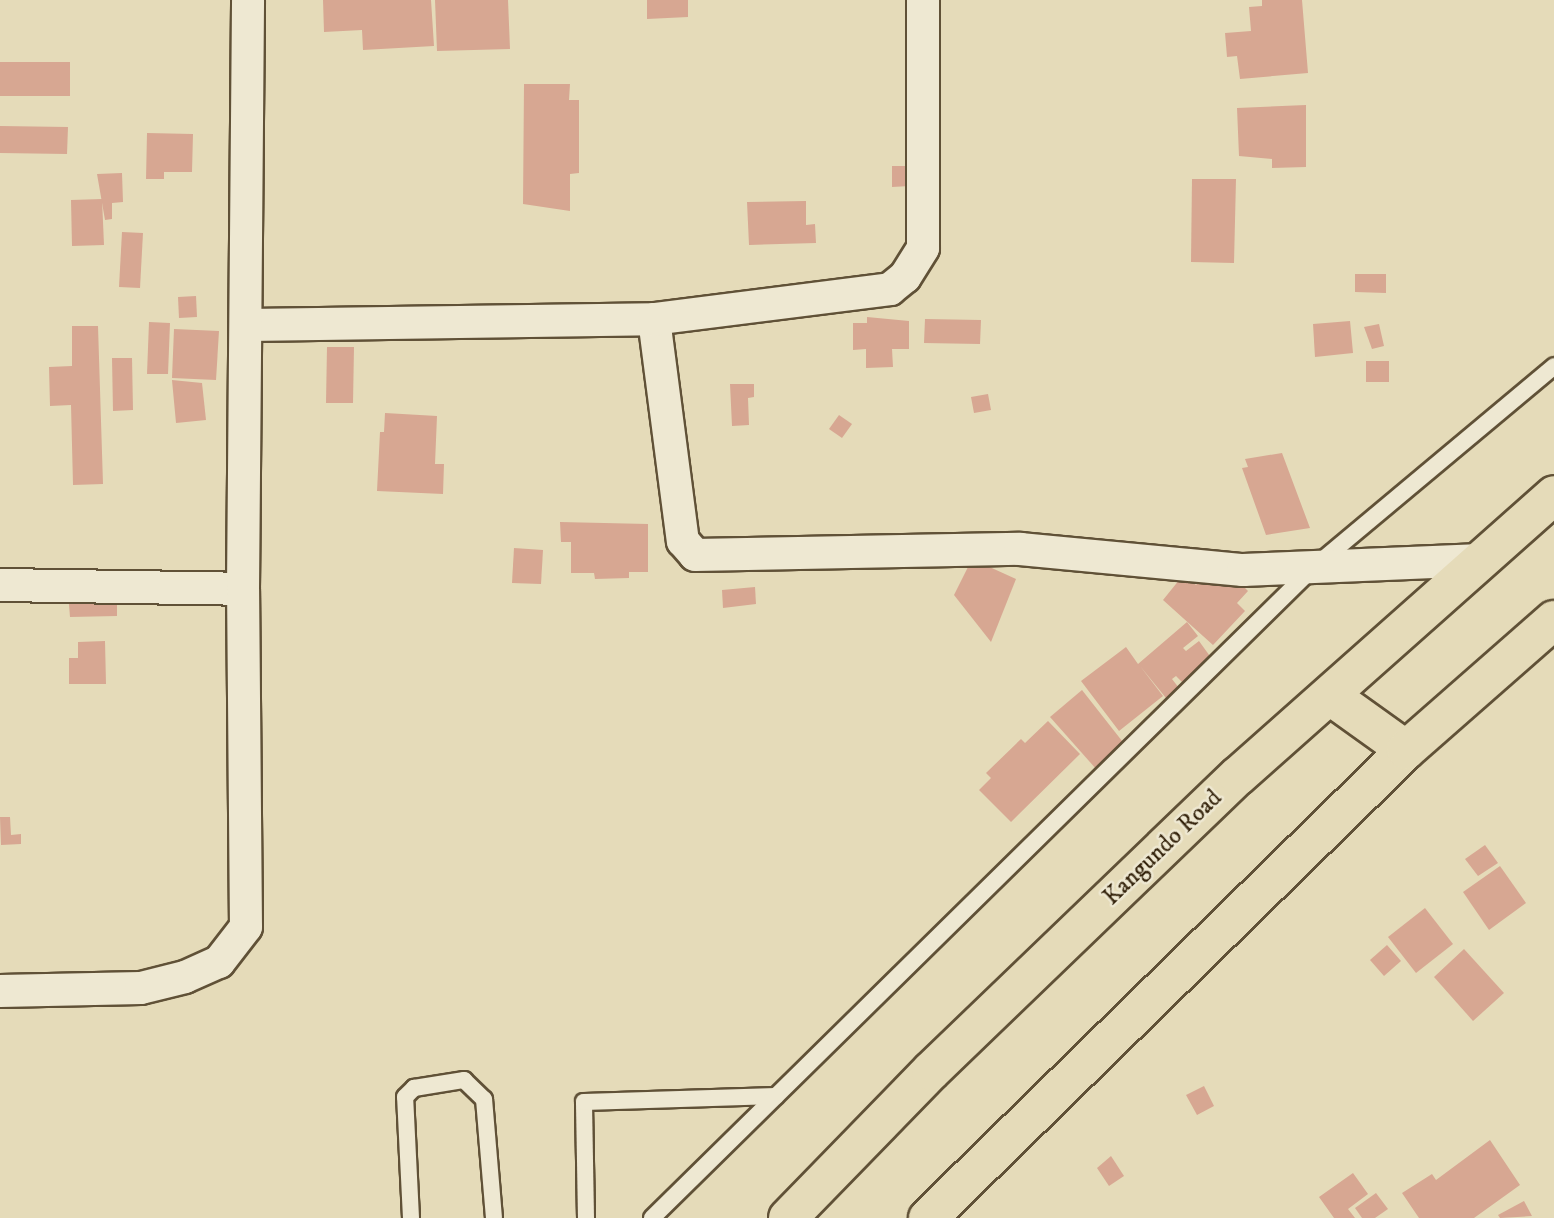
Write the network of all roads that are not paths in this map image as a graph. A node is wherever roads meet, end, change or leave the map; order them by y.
1 (248, 0) edge
2 (923, 0) edge
3 (654, 319) junction
4 (247, 325) junction
5 (1554, 366) edge
6 (1554, 495) edge
7 (1481, 560) junction
8 (1314, 567) junction
9 (0, 585) edge
10 (243, 589) junction
11 (1554, 620) edge
12 (1332, 697) junction
13 (1406, 750) junction
14 (0, 991) edge
15 (776, 1096) junction
16 (411, 1218) edge
17 (494, 1218) edge
18 (586, 1218) edge
19 (652, 1218) edge
20 (788, 1218) edge
21 (928, 1218) edge

1 - 4 street
2 - 3 street
3 - 4 street
3 - 8 street
4 - 10 street
5 - 8 lane
6 - 7 highway, Kangundo Road
7 - 8 street
7 - 12 highway, Kangundo Road
8 - 15 lane
9 - 10 street
10 - 14 street
11 - 13 highway
12 - 13 highway
12 - 20 highway, Kangundo Road
13 - 21 highway
15 - 18 lane
15 - 19 lane
16 - 17 lane

